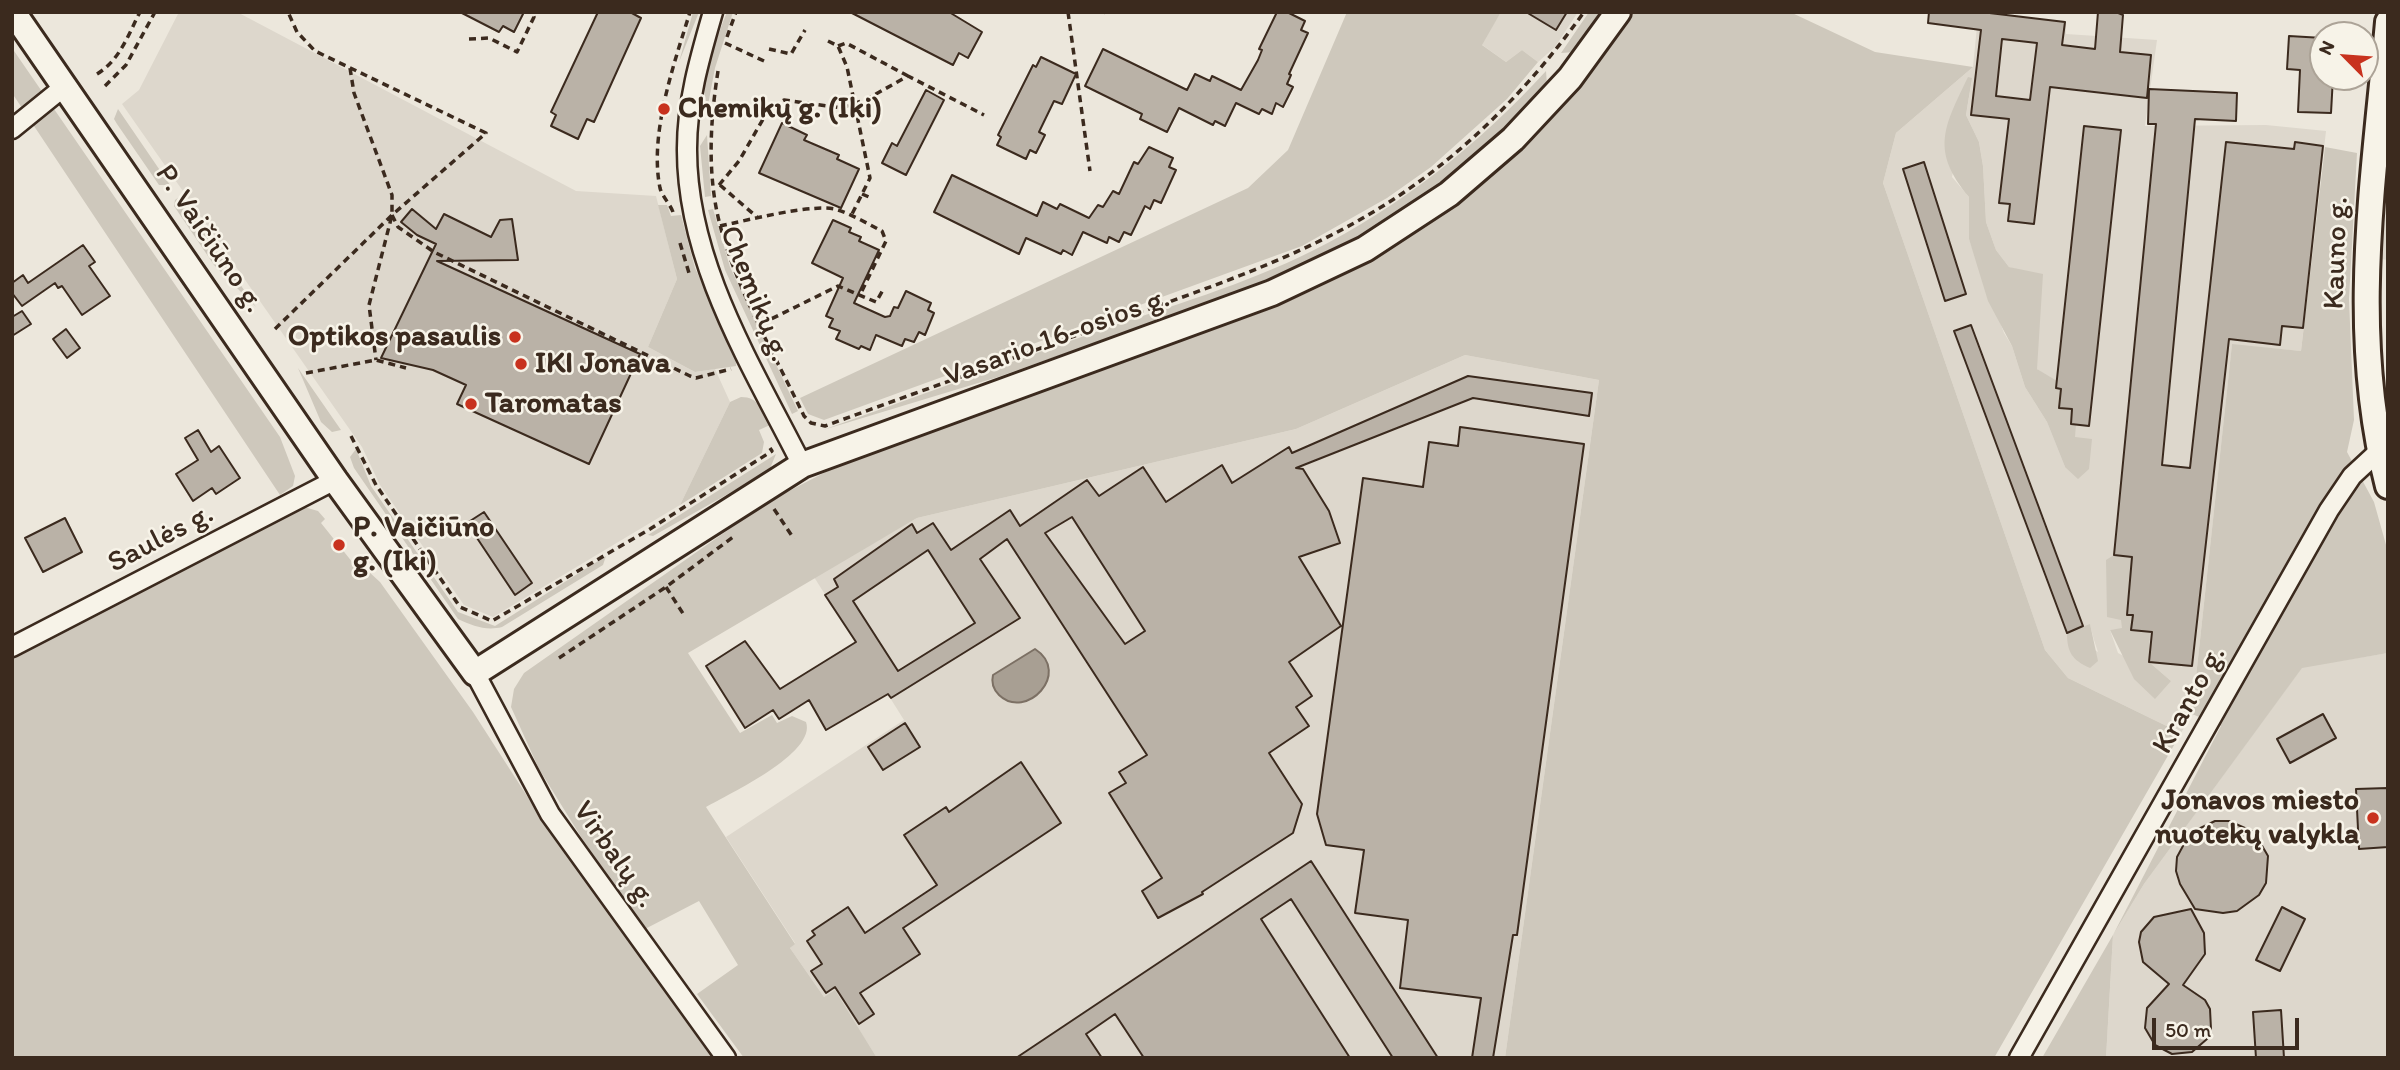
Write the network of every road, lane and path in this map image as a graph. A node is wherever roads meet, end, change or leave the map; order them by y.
1 (13, 12) edge
2 (140, 12) edge
3 (155, 12) edge
4 (288, 12) edge
5 (532, 12) edge
6 (690, 12) edge
7 (713, 12) edge
8 (736, 12) edge
9 (1068, 12) edge
10 (1584, 12) edge
11 (1618, 12) edge
12 (2388, 22) edge
13 (805, 30) dead end
14 (470, 38) dead end
15 (828, 41) dead end
16 (725, 43) junction
17 (838, 46) junction
18 (769, 49) dead end
19 (722, 52) dead end
20 (764, 61) dead end
21 (720, 62) dead end
22 (350, 68) junction
23 (97, 74) dead end
24 (908, 76) junction
25 (65, 86) junction
26 (104, 86) dead end
27 (855, 104) junction
28 (984, 115) dead end
29 (12, 129) edge
30 (1090, 171) dead end
31 (717, 185) junction
32 (862, 194) junction
33 (869, 197) dead end
34 (392, 215) junction
35 (851, 216) junction
36 (758, 218) junction
37 (676, 223) dead end
38 (720, 226) junction
39 (678, 235) dead end
40 (693, 284) dead end
41 (883, 290) dead end
42 (860, 295) junction
43 (760, 324) junction
44 (275, 329) dead end
45 (726, 356) dead end
46 (376, 360) junction
47 (406, 368) dead end
48 (731, 369) junction
49 (306, 373) dead end
50 (735, 376) dead end
51 (351, 436) dead end
52 (768, 444) dead end
53 (2379, 452) junction
54 (803, 465) junction
55 (335, 480) junction
56 (2388, 486) edge
57 (764, 516) dead end
58 (740, 531) dead end
59 (794, 540) dead end
60 (666, 587) junction
61 (684, 615) dead end
62 (12, 647) edge
63 (559, 658) dead end
64 (475, 673) junction
65 (726, 1058) edge
66 (2019, 1058) edge

1 - 25 main road, P. Vaičiūno g.
2 - 23 path
3 - 26 path
4 - 22 path
5 - 14 path
6 - 37 path
7 - 54 street, Chemikų g.
8 - 16 path
9 - 30 path
10 - 43 path
11 - 54 main road, Vasario 16-osios g.
12 - 53 main road, Kauno g.
13 - 18 path
15 - 17 path
16 - 19 path
16 - 20 path
17 - 24 path
17 - 27 path
21 - 31 path
22 - 34 path
22 - 34 path
24 - 27 path
24 - 28 path
25 - 29 street
25 - 55 main road, P. Vaičiūno g.
27 - 31 path
27 - 32 path
31 - 36 path
31 - 38 path
32 - 33 path
32 - 35 path
34 - 44 path
34 - 46 path
34 - 48 path
35 - 36 path
35 - 42 path
36 - 38 path
38 - 43 path
39 - 40 path
41 - 42 path
42 - 43 path
45 - 48 path
46 - 47 path
46 - 49 path
48 - 50 path
51 - 52 path
53 - 56 main road, Kauno g.
53 - 66 street, Kranto g.
54 - 64 main road, Vasario 16-osios g.
55 - 62 street, Saulės g.
55 - 64 main road, P. Vaičiūno g.
57 - 59 path
58 - 60 path
60 - 61 path
60 - 63 path
64 - 65 street, Virbalų g.

